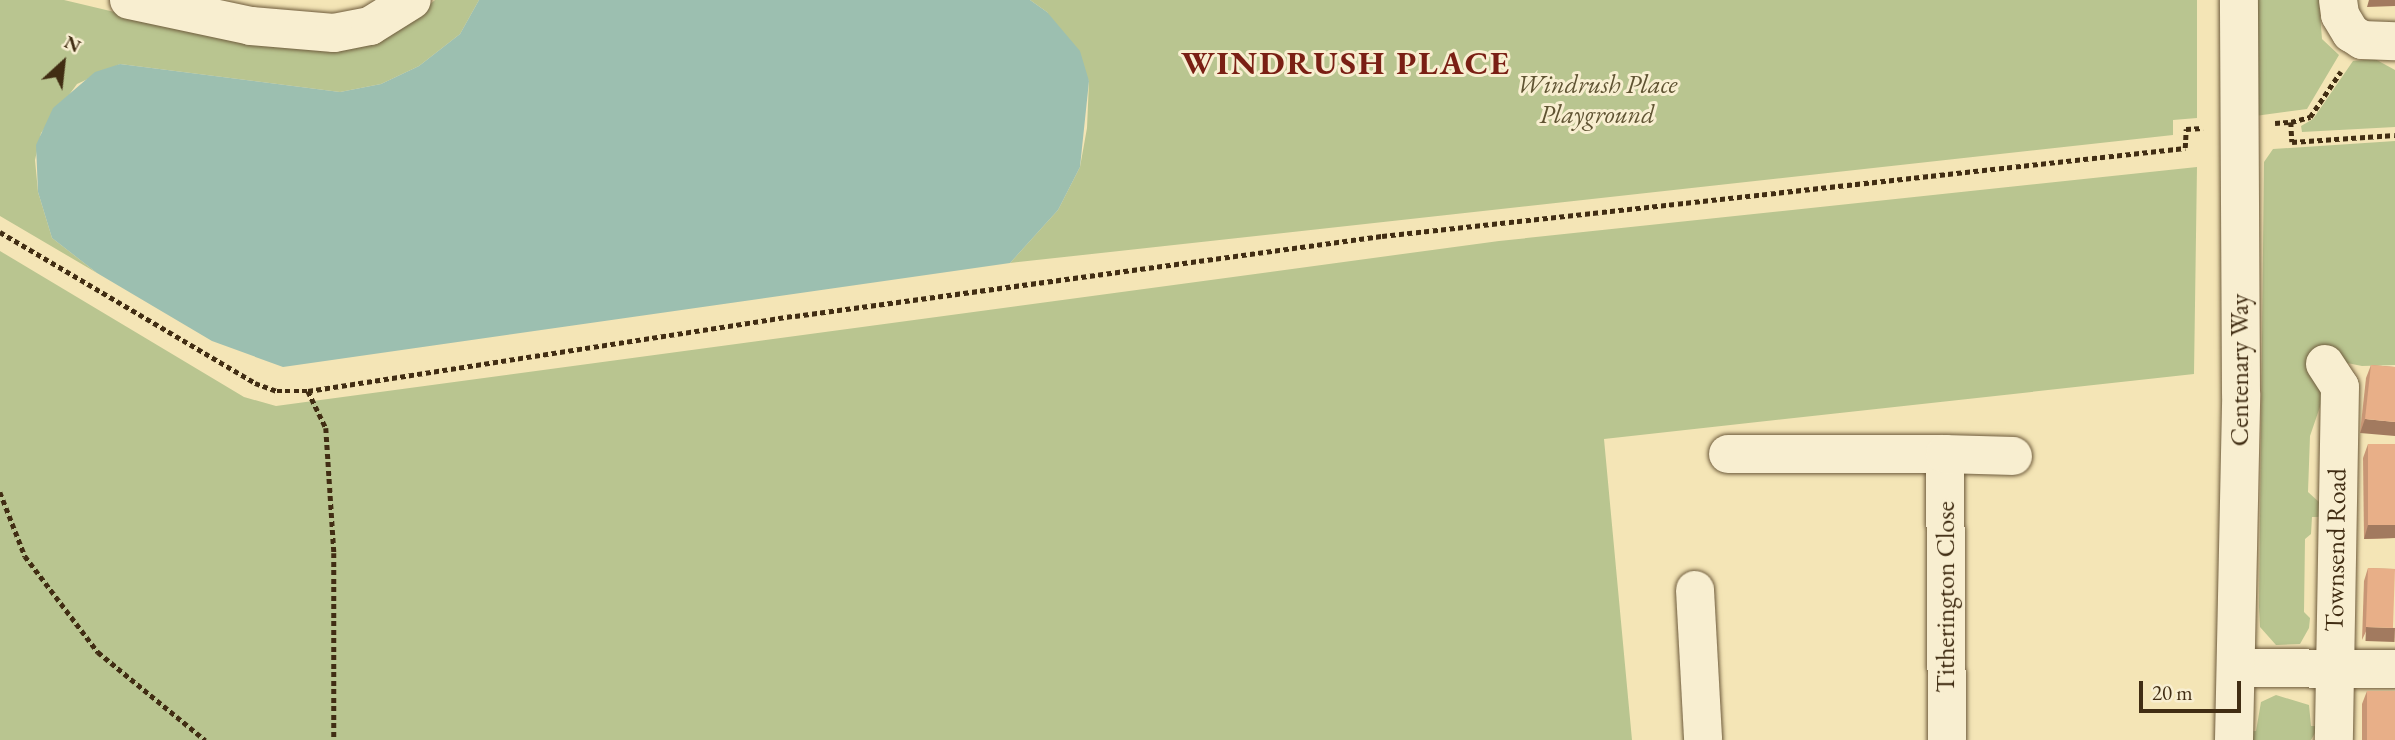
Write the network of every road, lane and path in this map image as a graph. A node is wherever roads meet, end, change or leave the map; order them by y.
1 (129, 0) edge
2 (412, 0) edge
3 (2239, 0) edge
4 (2338, 0) edge
5 (2378, 41) edge
6 (2291, 122) junction
7 (2241, 125) junction
8 (2395, 135) edge
9 (0, 232) edge
10 (2325, 364) dead end
11 (308, 391) junction
12 (1728, 454) dead end
13 (1945, 454) junction
14 (2013, 456) dead end
15 (0, 492) edge
16 (1695, 590) dead end
17 (2236, 668) junction
18 (2395, 669) edge
19 (2333, 670) junction
20 (205, 740) edge
21 (334, 740) edge
22 (1703, 740) edge
23 (1947, 740) edge
24 (2234, 740) edge
25 (2333, 740) edge

1 - 2 street
3 - 7 street, Centenary Way
4 - 5 street
5 - 6 path
6 - 7 path
6 - 8 path
7 - 11 path
7 - 17 street, Centenary Way
9 - 11 path
10 - 19 street, Townsend Road
11 - 21 path
12 - 13 street
13 - 14 street
13 - 23 street, Titherington Close
15 - 20 path
16 - 22 street
17 - 19 street
17 - 24 street, Centenary Way
18 - 19 street
19 - 25 street, Townsend Road

